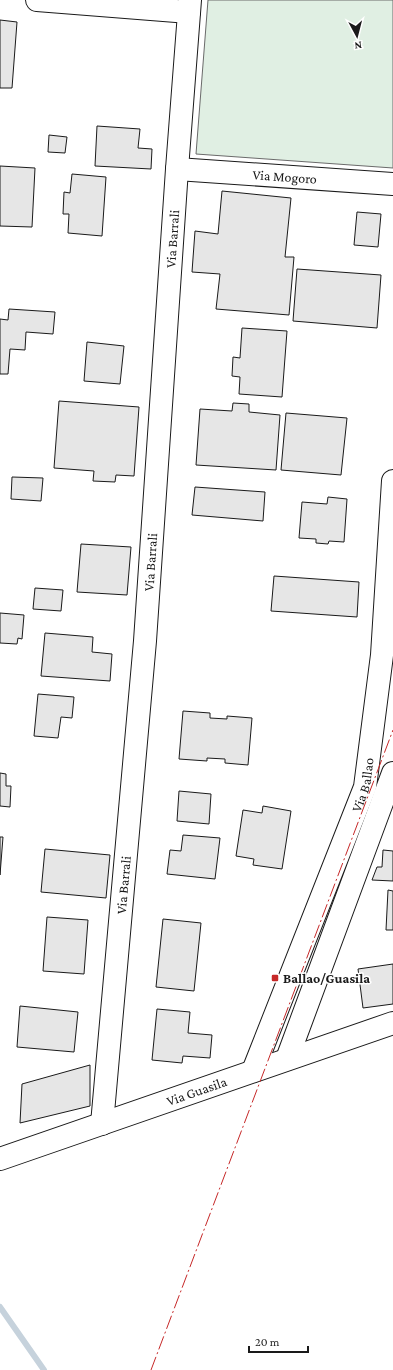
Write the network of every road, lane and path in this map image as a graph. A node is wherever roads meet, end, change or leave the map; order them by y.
1 (37, 0) edge
2 (190, 6) edge
3 (177, 169) junction
4 (393, 184) edge
5 (393, 481) edge
6 (389, 783) edge
7 (365, 787) junction
8 (347, 833) junction
9 (369, 840) junction
10 (320, 900) junction
11 (343, 908) junction
12 (292, 973) junction
13 (315, 983) junction
14 (393, 1023) edge
15 (287, 1059) junction
16 (253, 1071) junction
17 (102, 1124) junction
18 (0, 1159) edge

1 - 2 street
2 - 3 street, Via Barrali
3 - 4 street, Via Mogoro
3 - 17 street, Via Barrali
5 - 7 street, Via Ballao
6 - 7 street
6 - 9 street
7 - 8 street, Via Ballao
8 - 9 street
8 - 10 street, Via Ballao
9 - 11 street
10 - 11 street
10 - 12 street, Via Ballao
11 - 13 street
12 - 13 street
12 - 16 street, Via Ballao
13 - 15 street
14 - 15 street, Via Guasila
15 - 16 street, Via Guasila
16 - 17 street, Via Guasila
17 - 18 street, Via Guasila

